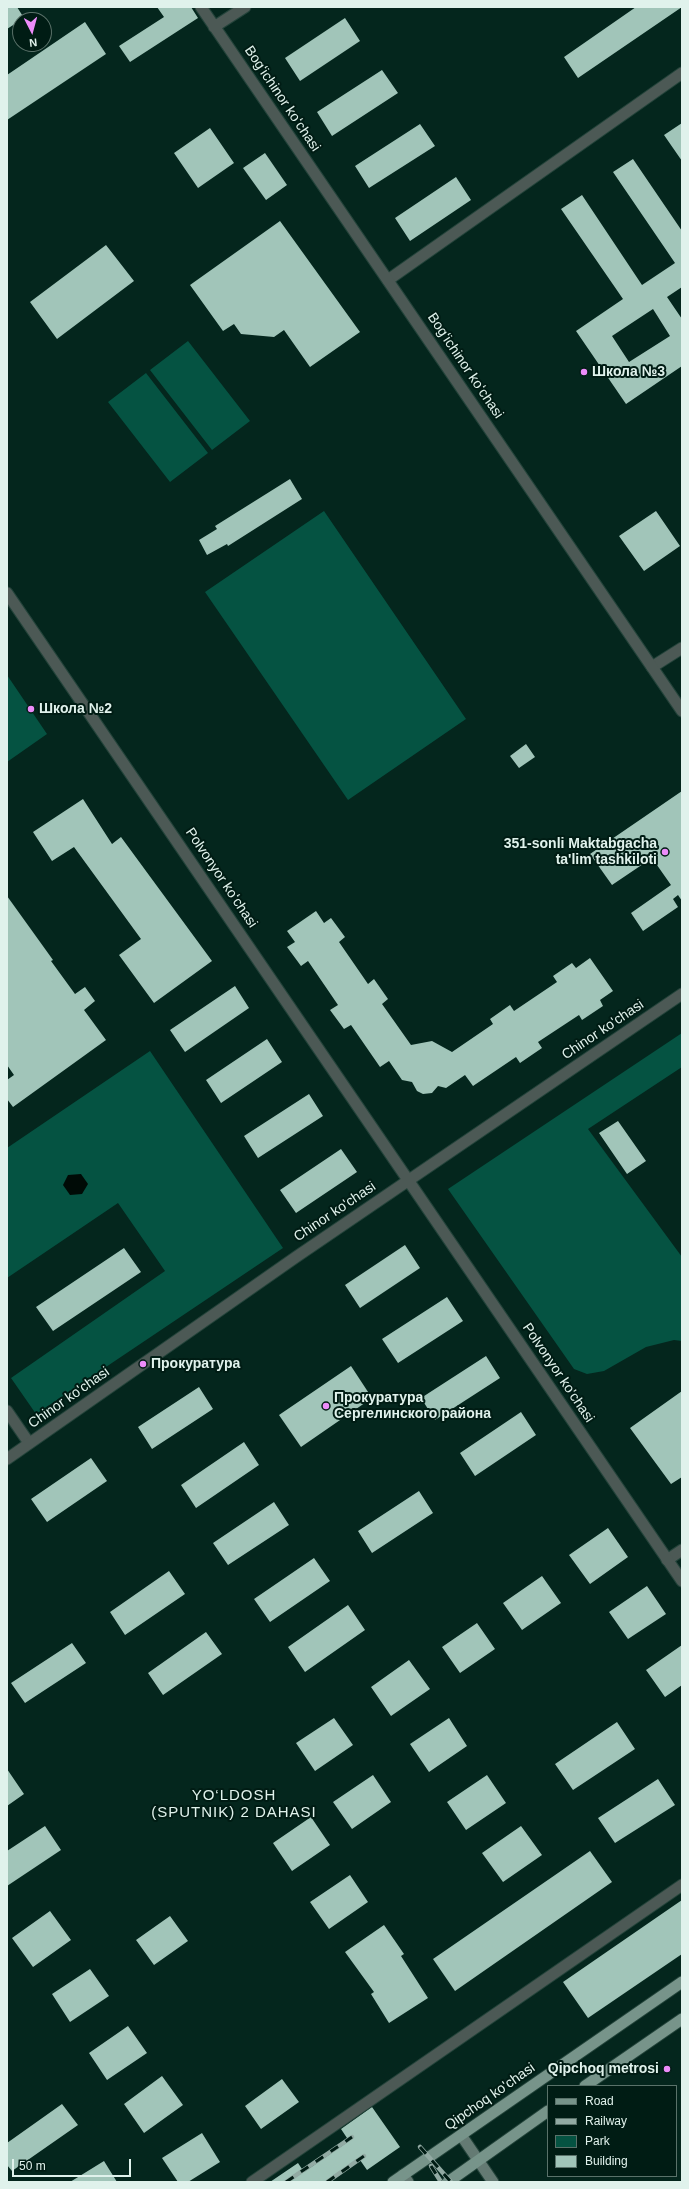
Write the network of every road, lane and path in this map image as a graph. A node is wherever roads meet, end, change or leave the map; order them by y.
1 (201, 7) edge
2 (245, 7) edge
3 (214, 27) junction
4 (682, 72) edge
5 (388, 280) junction
6 (7, 593) edge
7 (682, 648) edge
8 (652, 668) junction
9 (682, 711) edge
10 (682, 994) edge
11 (410, 1180) junction
12 (7, 1411) edge
13 (29, 1444) junction
14 (7, 1459) edge
15 (682, 1550) edge
16 (667, 1560) junction
17 (682, 1581) edge
18 (682, 1885) edge
19 (682, 1982) edge
20 (682, 2019) edge
21 (586, 2085) edge
22 (547, 2112) edge
23 (461, 2136) junction
24 (478, 2160) junction
25 (406, 2179) edge
26 (252, 2182) edge
27 (393, 2182) edge
28 (448, 2182) edge
29 (493, 2182) edge

1 - 3 street
2 - 3 street
3 - 5 street, Bogʻichinor koʻchasi
4 - 5 street
5 - 8 street, Bogʻichinor koʻchasi
6 - 11 street, Polvonyor koʻchasi
7 - 8 street
8 - 9 street, Bogʻichinor koʻchasi
10 - 11 street, Chinor ko'chasi
11 - 13 street, Chinor ko'chasi
11 - 16 street, Polvonyor ko'chasi
12 - 13 street
13 - 14 street, Chinor ko'chasi
15 - 16 street
16 - 17 street, Polvonyor ko'chasi
18 - 26 street
19 - 23 main road, Qipchoq ko'chasi
20 - 21 main road
22 - 24 main road
23 - 24 main road
23 - 25 main road, Qipchoq ko'chasi
24 - 28 main road
24 - 29 main road
25 - 27 main road, Qipchoq ko'chasi

